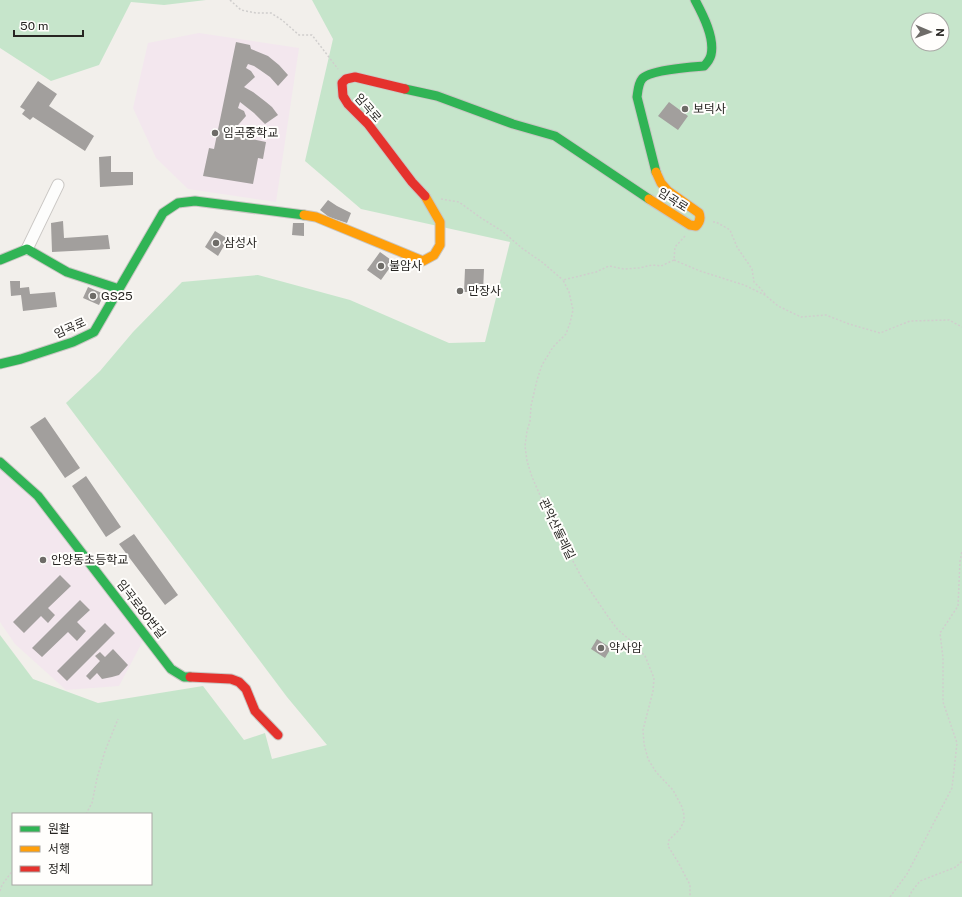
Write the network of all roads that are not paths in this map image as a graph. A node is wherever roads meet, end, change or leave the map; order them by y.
1 (695, 0) edge
2 (58, 185) dead end
3 (27, 249) junction
4 (0, 260) edge
5 (119, 289) junction
6 (0, 364) edge
7 (0, 462) edge
8 (278, 735) dead end

1 - 5 street, 임곡로
2 - 3 street
3 - 4 street
3 - 5 street
5 - 6 street, 임곡로
7 - 8 street, 임곡로80번길

